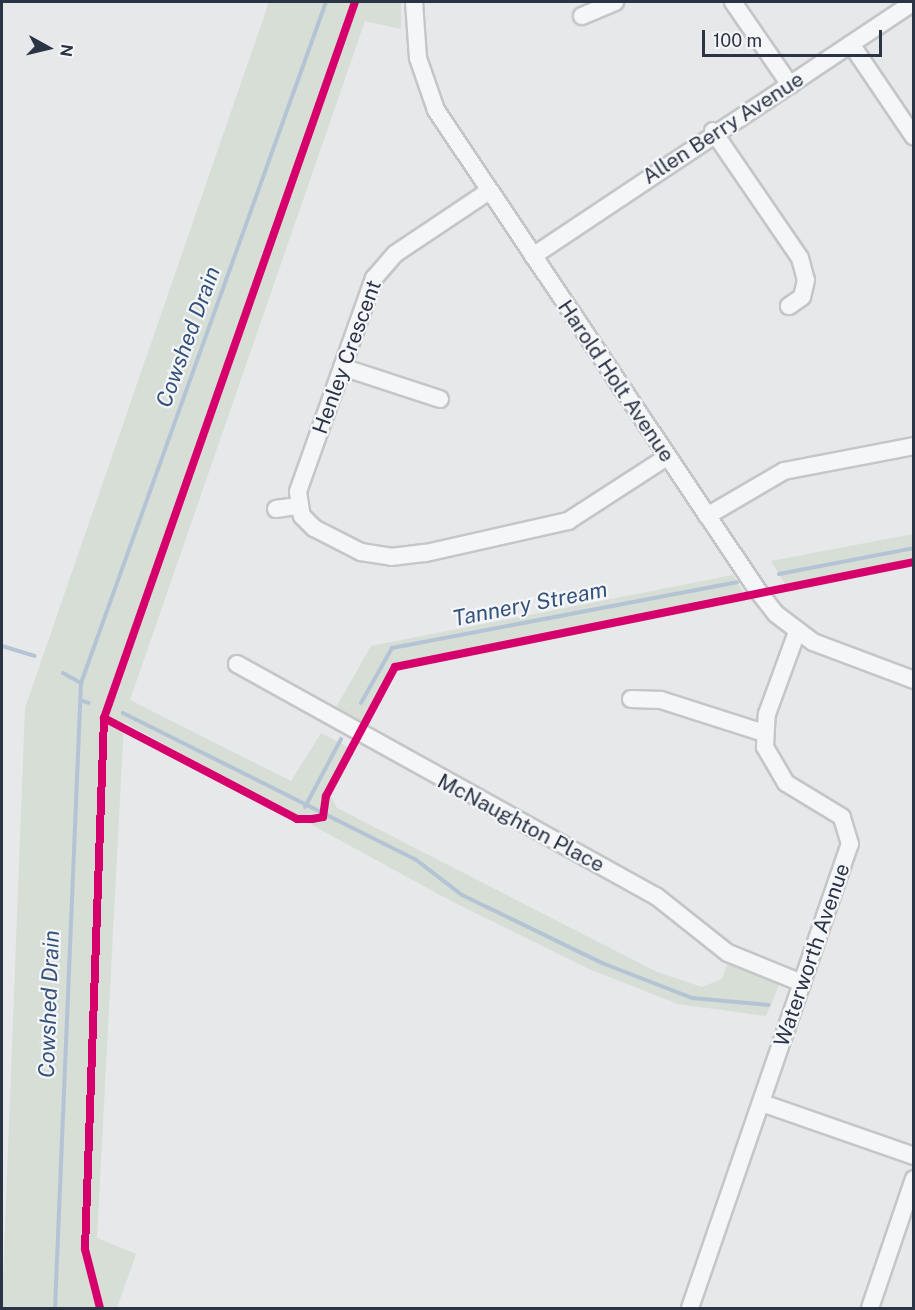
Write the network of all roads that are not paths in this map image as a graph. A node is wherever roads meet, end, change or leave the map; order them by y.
1 (414, 2) edge
2 (615, 2) edge
3 (733, 2) edge
4 (914, 2) edge
5 (582, 16) dead end
6 (851, 44) junction
7 (790, 85) junction
8 (713, 131) junction
9 (914, 137) edge
10 (489, 191) junction
11 (533, 256) junction
12 (789, 306) dead end
13 (342, 367) junction
14 (440, 399) dead end
15 (914, 446) edge
16 (667, 457) junction
17 (298, 506) junction
18 (276, 509) dead end
19 (707, 516) junction
20 (797, 632) junction
21 (237, 663) dead end
22 (914, 680) edge
23 (631, 699) dead end
24 (764, 733) junction
25 (802, 983) junction
26 (762, 1103) junction
27 (914, 1156) edge
28 (914, 1179) edge
29 (690, 1308) edge
30 (870, 1308) edge

1 - 10 street, Harold Holt Avenue
2 - 5 street
3 - 7 street
4 - 6 street, Allen Berry Avenue
6 - 7 street, Allen Berry Avenue
6 - 9 street
7 - 8 street, Allen Berry Avenue
8 - 11 street, Allen Berry Avenue
8 - 12 street
10 - 11 street, Harold Holt Avenue
10 - 13 street, Henley Crescent
11 - 16 street, Harold Holt Avenue
13 - 14 street
13 - 17 street, Henley Crescent
15 - 19 street
16 - 17 street
16 - 19 street, Harold Holt Avenue
17 - 18 street
19 - 20 street, Harold Holt Avenue
20 - 22 street, Harold Holt Avenue
20 - 24 street
21 - 25 street, McNaughton Place
23 - 24 street
24 - 25 street, Waterworth Avenue
25 - 26 street, Waterworth Avenue
26 - 27 street
26 - 29 street, Waterworth Avenue
28 - 30 street

